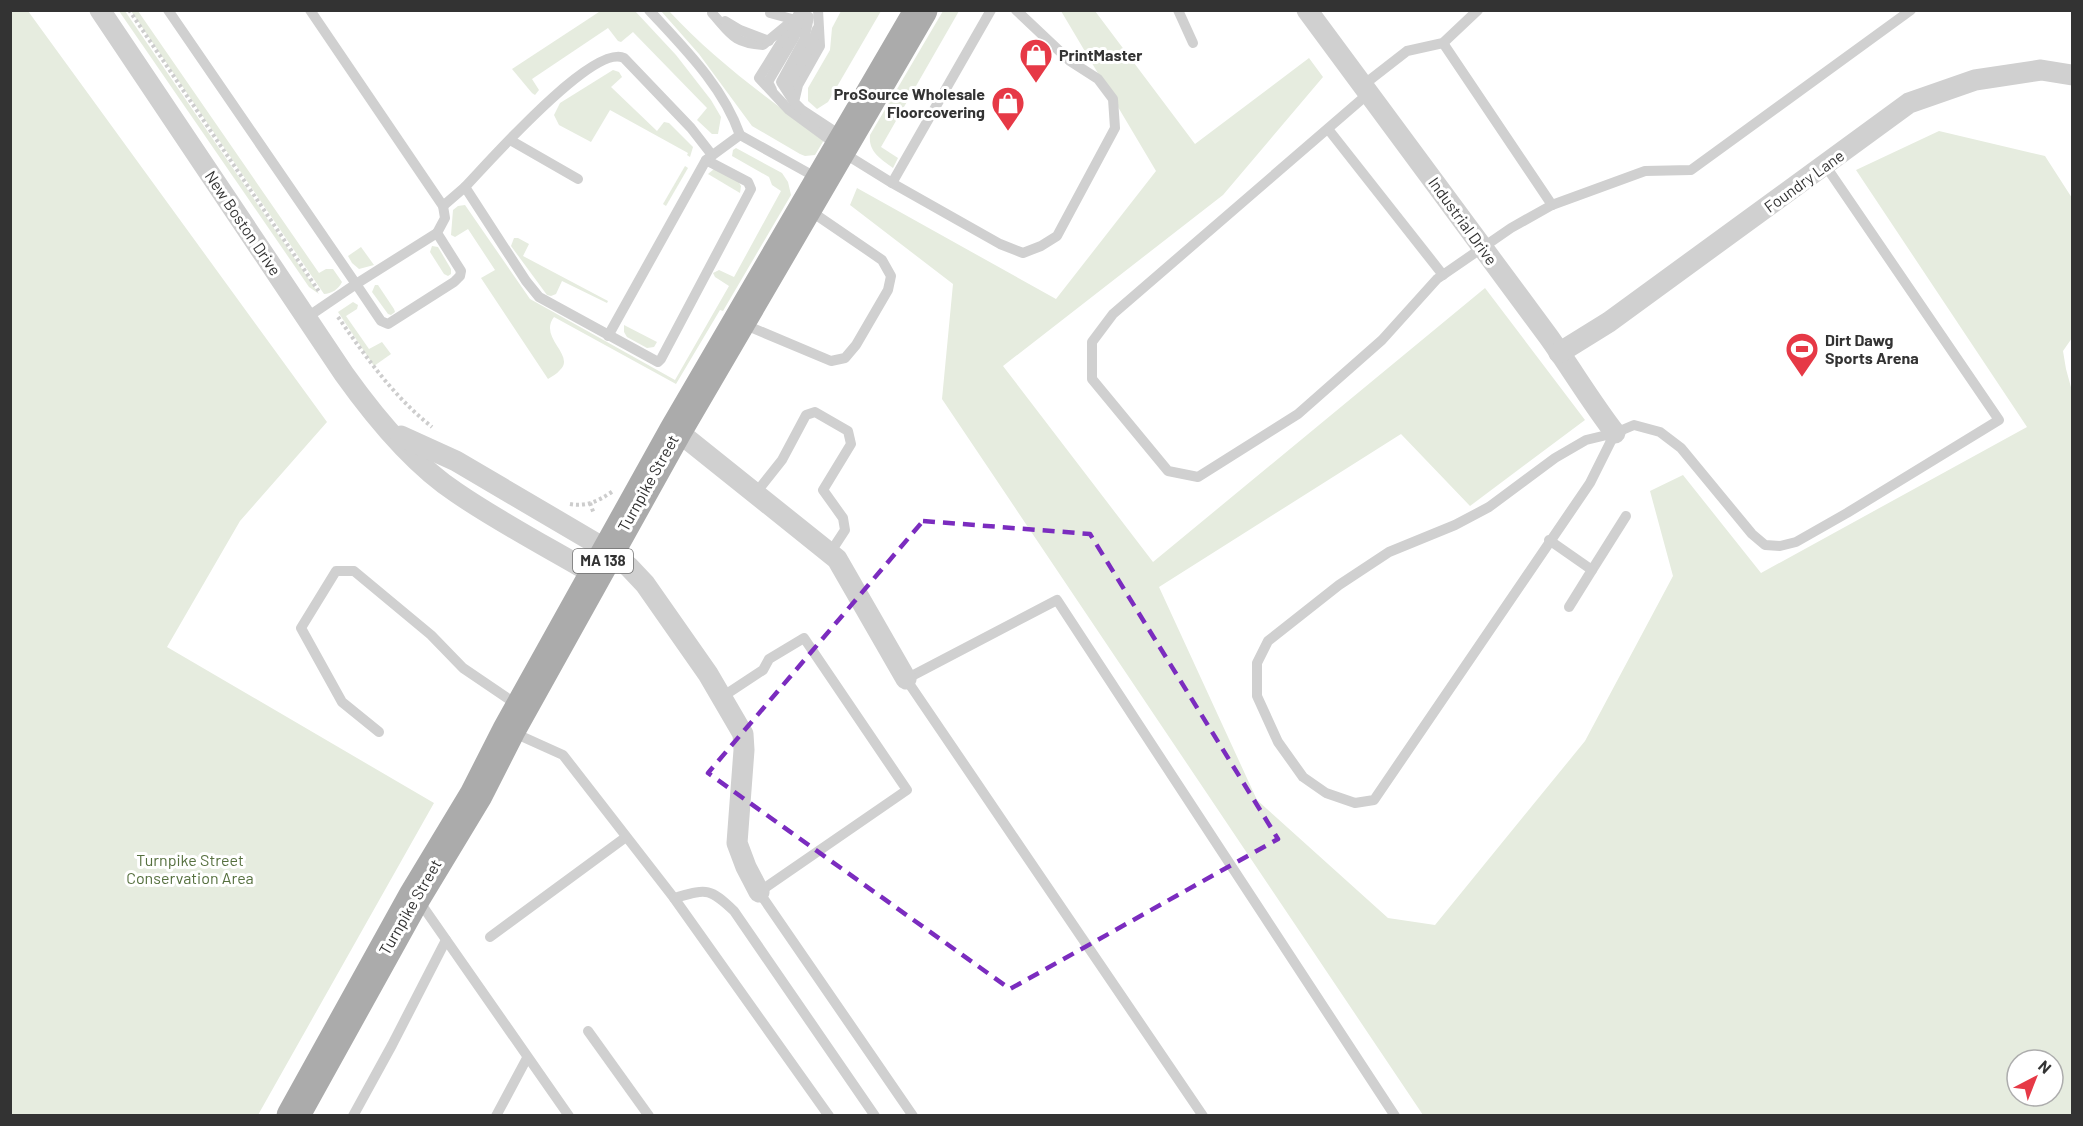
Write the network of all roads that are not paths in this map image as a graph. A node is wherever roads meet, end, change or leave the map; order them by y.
1 (100, 10) edge
2 (168, 10) edge
3 (310, 10) edge
4 (649, 10) edge
5 (808, 10) edge
6 (818, 10) edge
7 (921, 10) edge
8 (991, 10) edge
9 (1016, 10) edge
10 (1178, 10) edge
11 (1307, 10) edge
12 (1478, 10) edge
13 (1911, 10) edge
14 (711, 12) edge
15 (770, 13) dead end
16 (797, 13) edge
17 (1193, 43) dead end
18 (1443, 43) junction
19 (2073, 75) edge
20 (1366, 89) junction
21 (791, 106) junction
22 (1328, 129) junction
23 (740, 135) junction
24 (510, 140) junction
25 (842, 146) junction
26 (709, 157) junction
27 (1825, 165) junction
28 (578, 179) dead end
29 (892, 183) junction
30 (465, 187) junction
31 (814, 195) junction
32 (1552, 205) junction
33 (443, 206) junction
34 (437, 233) junction
35 (1483, 249) junction
36 (1443, 274) junction
37 (356, 284) junction
38 (306, 318) junction
39 (739, 323) junction
40 (608, 336) junction
41 (1559, 353) junction
42 (676, 430) junction
43 (1615, 434) junction
44 (755, 494) junction
45 (1626, 516) dead end
46 (1549, 540) junction
47 (830, 553) junction
48 (602, 563) junction
49 (1592, 570) junction
50 (1569, 607) dead end
51 (906, 679) junction
52 (722, 697) junction
53 (516, 719) junction
54 (379, 732) dead end
55 (626, 837) junction
56 (759, 892) junction
57 (415, 896) junction
58 (674, 898) junction
59 (490, 937) dead end
60 (446, 940) junction
61 (588, 1031) dead end
62 (527, 1058) junction
63 (824, 1114) edge
64 (293, 1116) edge
65 (353, 1116) edge
66 (496, 1116) edge
67 (569, 1116) edge
68 (649, 1116) edge
69 (875, 1116) edge
70 (913, 1116) edge
71 (1203, 1116) edge
72 (1395, 1116) edge

1 - 38 street, New Boston Drive
2 - 37 lane
3 - 33 lane
4 - 23 lane
5 - 21 lane
5 - 21 lane
6 - 21 lane
7 - 25 main road, Turnpike Street / MA 138
8 - 29 lane
9 - 29 lane
10 - 17 lane
11 - 20 street, Industrial Drive
12 - 18 lane
13 - 32 lane
14 - 16 lane
15 - 16 lane
16 - 21 lane
18 - 20 lane
18 - 32 lane
19 - 27 street, Foundry Lane
20 - 22 lane
20 - 35 street, Industrial Drive
21 - 25 lane
22 - 36 lane
22 - 36 lane
23 - 26 lane
23 - 31 lane
24 - 26 lane
24 - 28 lane
24 - 30 lane
25 - 29 lane
25 - 31 main road, Turnpike Street / MA 138
26 - 40 lane
26 - 40 lane
27 - 41 street, Foundry Lane
27 - 43 lane
30 - 33 lane
30 - 40 lane
31 - 39 main road, Turnpike Street / MA 138
31 - 39 lane
32 - 35 lane
33 - 34 lane
34 - 37 lane
34 - 37 lane
35 - 36 lane
35 - 41 street, Industrial Drive
37 - 38 lane
38 - 48 street, New Boston Drive
39 - 42 main road, Turnpike Street / MA 138
41 - 43 street, Industrial Drive
42 - 44 street
42 - 48 main road, Turnpike Street / MA 138
43 - 46 lane
43 - 46 lane
44 - 47 street
44 - 47 lane
45 - 49 lane
46 - 49 lane
47 - 51 street
48 - 52 street, New Boston Drive
48 - 53 main road, Turnpike Street / MA 138
49 - 50 lane
51 - 71 lane
51 - 72 lane
52 - 56 street, New Boston Drive
52 - 56 lane
53 - 54 lane
53 - 55 lane
53 - 57 main road, Turnpike Street / MA 138
55 - 58 lane
55 - 59 lane
56 - 70 lane
57 - 60 lane
57 - 64 main road, Turnpike Street / MA 138
58 - 63 lane
58 - 69 lane
60 - 62 lane
60 - 65 lane
61 - 68 lane
62 - 66 lane
62 - 67 lane

